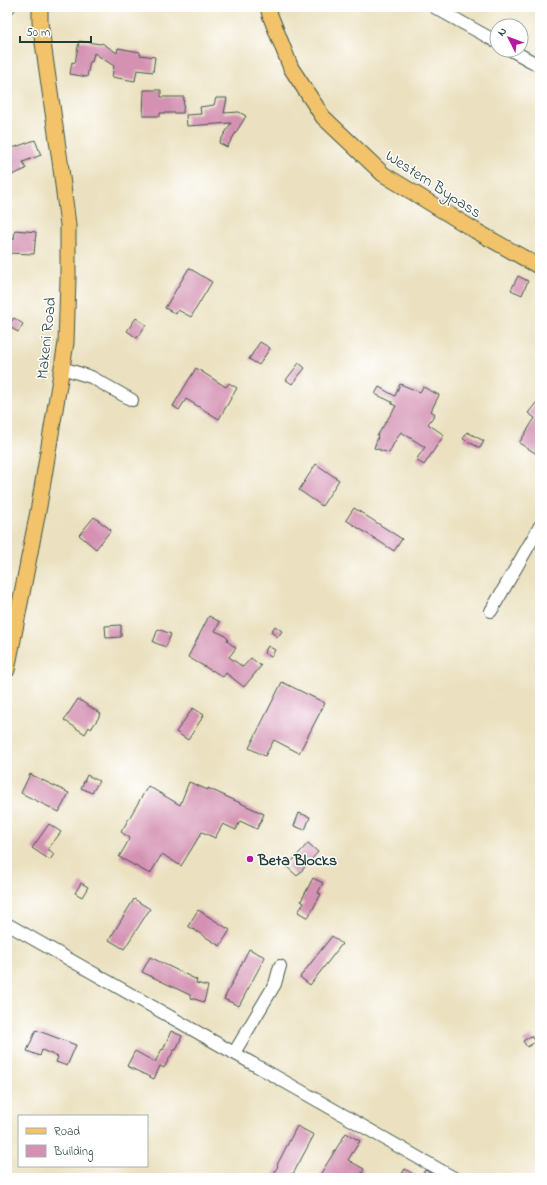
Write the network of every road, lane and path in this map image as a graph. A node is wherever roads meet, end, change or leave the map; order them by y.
1 (40, 7) edge
2 (268, 7) edge
3 (434, 7) edge
4 (489, 38) edge
5 (526, 58) edge
6 (540, 66) edge
7 (540, 267) edge
8 (62, 368) junction
9 (132, 400) dead end
10 (540, 526) edge
11 (491, 611) dead end
12 (7, 670) edge
13 (7, 924) edge
14 (280, 966) dead end
15 (234, 1053) junction
16 (454, 1178) edge

1 - 8 main road, Makeni Road
2 - 7 main road, Western Bypass
3 - 4 street
5 - 6 street
8 - 9 street
8 - 12 main road, Makeni Road
10 - 11 street
13 - 15 street
14 - 15 street
15 - 16 street

